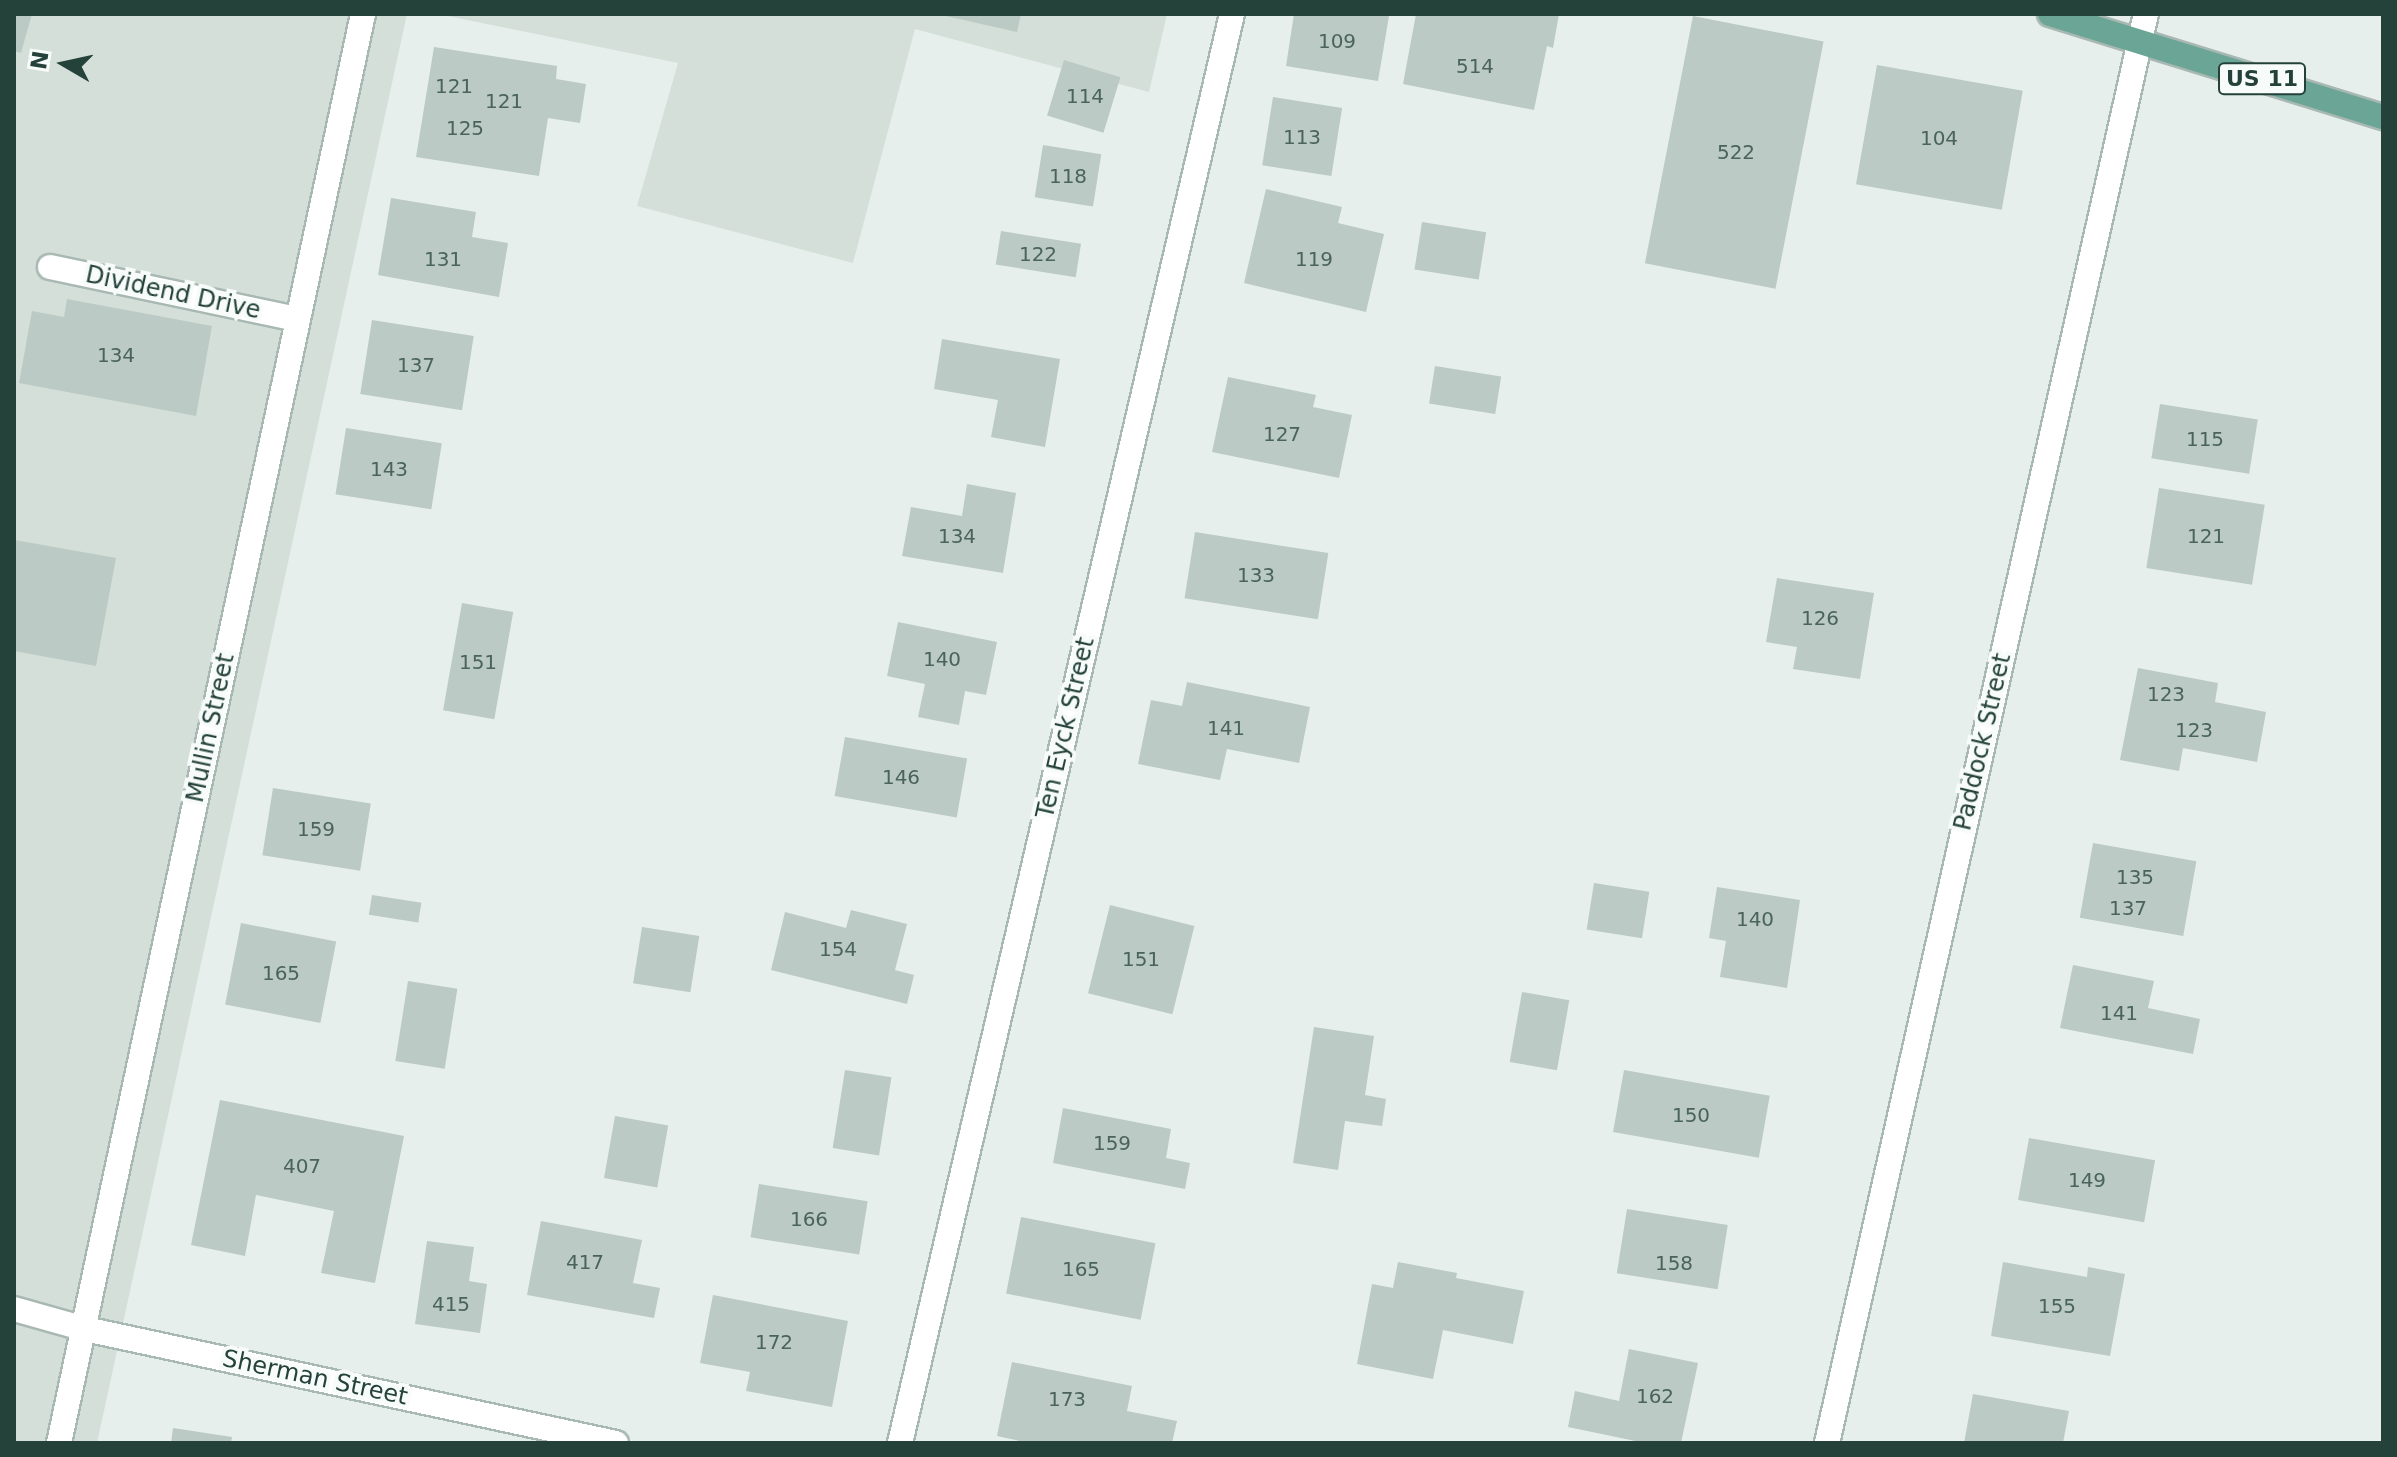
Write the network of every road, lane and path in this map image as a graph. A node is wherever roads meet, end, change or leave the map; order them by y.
1 (363, 14) edge
2 (1232, 14) edge
3 (2050, 14) edge
4 (2146, 14) edge
5 (2140, 42) junction
6 (2383, 117) edge
7 (50, 267) dead end
8 (296, 319) junction
9 (14, 1309) edge
10 (85, 1329) junction
11 (59, 1443) edge
12 (616, 1443) edge
13 (900, 1443) edge
14 (1827, 1443) edge

1 - 8 street, Mullin Street
2 - 13 street, Ten Eyck Street
3 - 5 main road, US 11
4 - 5 street, Paddock Street
5 - 6 main road, US 11
5 - 14 street, Paddock Street
7 - 8 street, Dividend Drive
8 - 10 street, Mullin Street
9 - 10 street, Sherman Street
10 - 11 street, Mullin Street
10 - 12 street, Sherman Street

